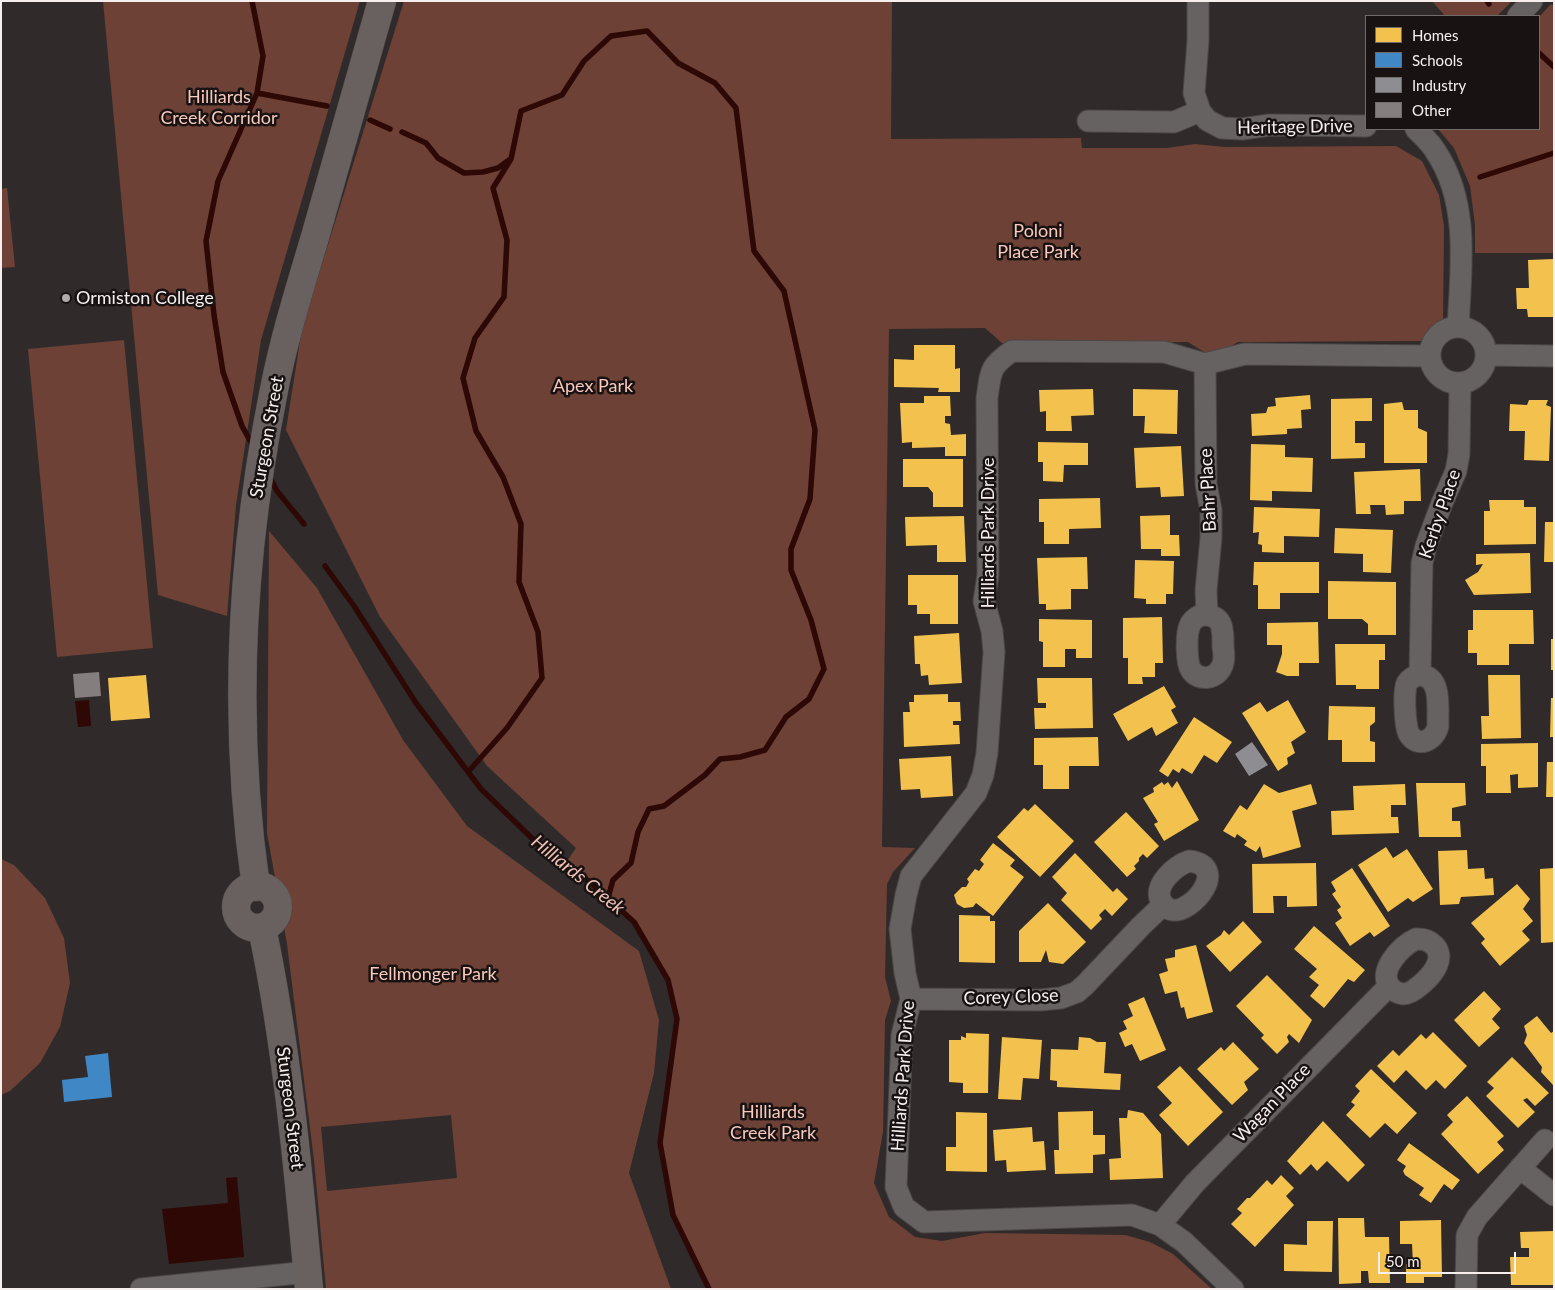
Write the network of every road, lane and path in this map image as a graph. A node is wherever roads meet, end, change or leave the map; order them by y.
1 (382, 1) edge
2 (1198, 1) edge
3 (1532, 1) edge
4 (1519, 15) edge
5 (1200, 111) junction
6 (1088, 122) dead end
7 (1365, 126) edge
8 (1417, 130) edge
9 (1458, 327) junction
10 (1486, 355) junction
11 (1430, 356) junction
12 (1554, 356) edge
13 (1205, 364) junction
14 (1460, 384) junction
15 (1207, 615) dead end
16 (1420, 675) dead end
17 (1163, 906) dead end
18 (1389, 986) dead end
19 (911, 999) junction
20 (1545, 1140) dead end
21 (1520, 1168) junction
22 (1554, 1195) edge
23 (1160, 1225) junction
24 (308, 1280) edge
25 (141, 1289) edge
26 (1232, 1289) edge
27 (1466, 1289) edge

1 - 24 main road, Sturgeon Street
2 - 5 street
3 - 4 street
5 - 6 street
5 - 7 street, Heritage Drive
8 - 9 street
9 - 10 street
9 - 11 street
10 - 12 street
10 - 14 street
11 - 13 street
11 - 14 street
13 - 15 street, Bahr Place
13 - 19 street, Hilliards Park Drive
14 - 16 street, Kerby Place
17 - 19 street, Corey Close
18 - 23 street, Wagan Place
19 - 23 street, Hilliards Park Drive
20 - 21 street
21 - 22 street
21 - 27 street
23 - 26 street, Hilliards Park Drive
24 - 25 street

